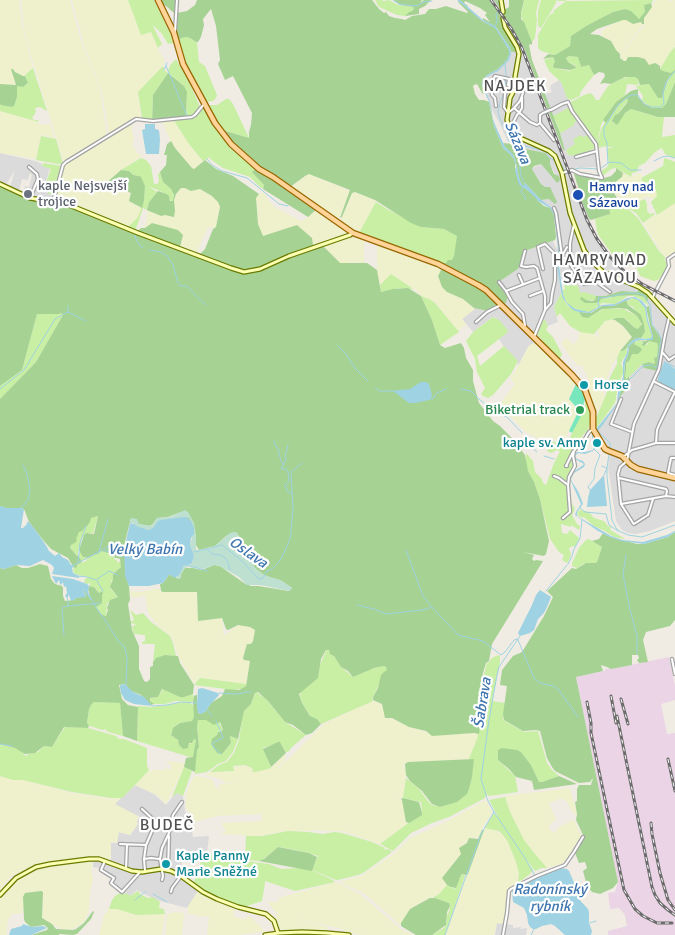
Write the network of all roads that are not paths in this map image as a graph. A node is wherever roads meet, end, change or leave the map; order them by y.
1 (158, 0) edge
2 (177, 0) edge
3 (501, 0) edge
4 (503, 12) dead end
5 (502, 18) dead end
6 (174, 33) junction
7 (492, 85) junction
8 (514, 86) junction
9 (507, 91) junction
10 (522, 97) junction
11 (205, 103) junction
12 (496, 106) dead end
13 (514, 108) junction
14 (508, 113) junction
15 (519, 113) junction
16 (540, 123) junction
17 (515, 135) junction
18 (554, 140) dead end
19 (597, 151) junction
20 (576, 157) dead end
21 (29, 167) dead end
22 (562, 173) junction
23 (0, 184) edge
24 (30, 198) junction
25 (53, 202) junction
26 (554, 208) dead end
27 (574, 225) junction
28 (353, 232) junction
29 (574, 234) dead end
30 (567, 247) dead end
31 (524, 251) dead end
32 (675, 254) edge
33 (559, 256) junction
34 (578, 256) dead end
35 (587, 256) junction
36 (567, 260) junction
37 (543, 269) dead end
38 (605, 273) junction
39 (518, 275) dead end
40 (540, 278) junction
41 (597, 278) junction
42 (499, 282) dead end
43 (523, 284) junction
44 (506, 291) junction
45 (544, 291) junction
46 (610, 292) dead end
47 (530, 296) dead end
48 (652, 297) junction
49 (502, 306) junction
50 (545, 310) junction
51 (669, 317) junction
52 (476, 322) dead end
53 (675, 323) edge
54 (524, 328) junction
55 (534, 337) junction
56 (663, 353) junction
57 (675, 356) edge
58 (654, 382) junction
59 (621, 399) dead end
60 (594, 432) junction
61 (633, 432) junction
62 (675, 442) edge
63 (656, 443) junction
64 (575, 450) junction
65 (626, 455) junction
66 (675, 458) edge
67 (627, 461) junction
68 (567, 466) dead end
69 (554, 476) dead end
70 (675, 476) edge
71 (619, 478) junction
72 (568, 485) junction
73 (666, 496) junction
74 (675, 497) edge
75 (653, 499) junction
76 (621, 504) junction
77 (563, 518) dead end
78 (672, 658) dead end
79 (675, 674) edge
80 (182, 802) dead end
81 (142, 809) dead end
82 (168, 833) junction
83 (583, 837) dead end
84 (120, 844) dead end
85 (127, 845) junction
86 (146, 845) junction
87 (144, 859) junction
88 (160, 859) junction
89 (105, 860) junction
90 (126, 869) junction
91 (161, 869) junction
92 (168, 870) junction
93 (145, 871) junction
94 (140, 872) junction
95 (181, 876) junction
96 (162, 880) dead end
97 (171, 892) dead end
98 (0, 895) edge
99 (278, 933) junction
100 (265, 935) edge
101 (349, 935) edge
102 (503, 935) edge

1 - 6 main road
2 - 6 street
3 - 4 street
5 - 8 street
6 - 11 main road
7 - 8 street
7 - 9 street
7 - 12 street
8 - 9 street
8 - 10 street
8 - 14 street
9 - 14 street
10 - 13 street
10 - 15 street
11 - 25 street
11 - 28 main road
13 - 14 street
13 - 15 street
14 - 17 street
15 - 16 street
15 - 17 street
16 - 18 street
16 - 19 street, bridge
17 - 22 street
19 - 20 street
19 - 22 street
21 - 24 street
22 - 27 street
23 - 24 street
24 - 25 street
25 - 28 street
26 - 33 street
27 - 29 street
27 - 35 street
27 - 36 street
28 - 49 main road
30 - 33 street
31 - 40 street
32 - 48 street
33 - 36 street
33 - 37 street
33 - 50 street
34 - 35 street
35 - 38 street
36 - 41 street
38 - 41 street
38 - 48 street
39 - 43 street
40 - 43 street
40 - 45 street
41 - 46 street
42 - 44 street
43 - 44 street
44 - 54 street
45 - 47 street
45 - 50 street
48 - 51 street
49 - 52 street
49 - 54 main road
50 - 55 street
51 - 53 street
51 - 56 street
54 - 55 main road
55 - 60 main road
56 - 57 street
56 - 58 street
58 - 61 street
58 - 63 street
59 - 61 street
60 - 64 street
60 - 65 main road
61 - 65 street
62 - 63 street
63 - 65 street
64 - 68 street
64 - 72 street
65 - 67 main road
66 - 70 street
67 - 70 main road
67 - 71 street
69 - 72 street
71 - 73 street
71 - 76 street
72 - 77 street
73 - 74 street
73 - 75 street
75 - 76 street
75 - 76 street
78 - 79 street
80 - 82 street
81 - 86 street
82 - 88 street
82 - 92 street
83 - 102 street
84 - 85 street
85 - 86 street
85 - 90 street
86 - 87 street
87 - 88 street
87 - 93 street
88 - 91 street
89 - 90 street
89 - 94 street
89 - 98 street
90 - 94 street
91 - 92 street
91 - 93 street
91 - 96 street
92 - 95 street
93 - 94 street
95 - 97 street
95 - 99 street
99 - 100 street
99 - 101 street

